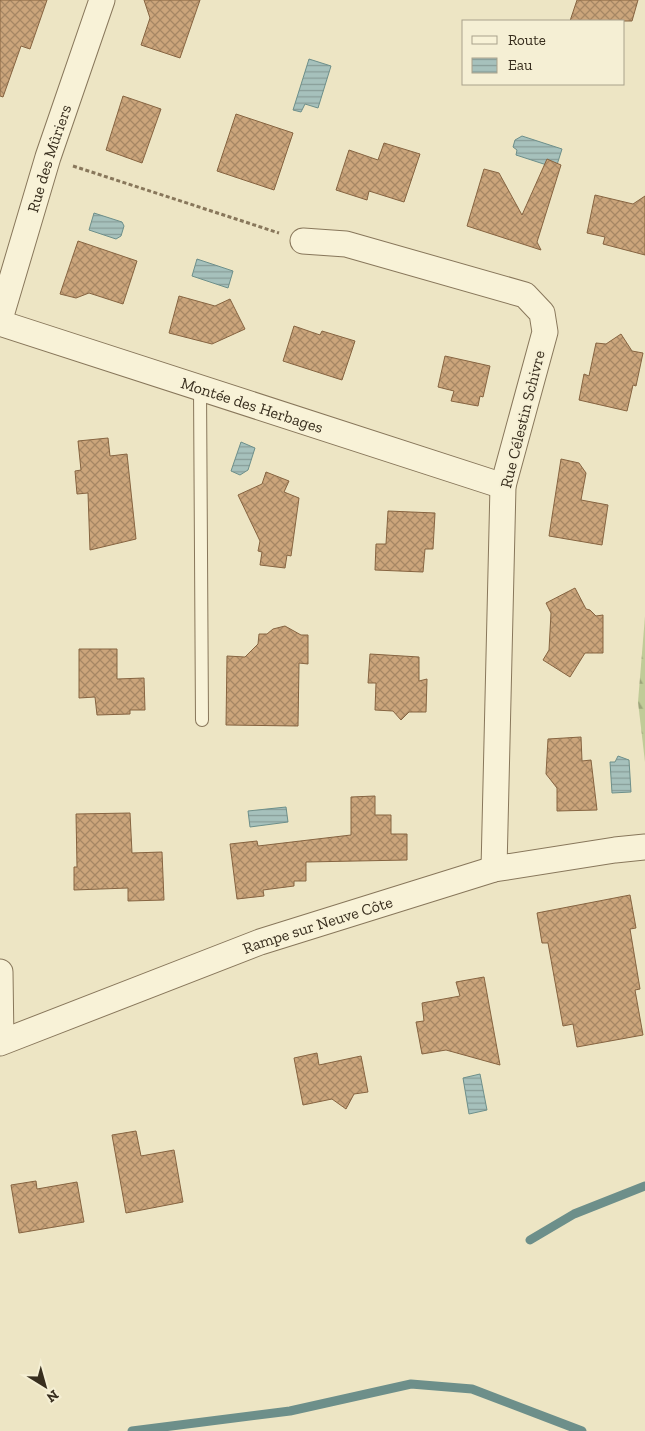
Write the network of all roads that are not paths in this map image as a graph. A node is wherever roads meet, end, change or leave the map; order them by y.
1 (102, 0) edge
2 (303, 241) road end
3 (0, 319) edge
4 (0, 323) edge
5 (200, 388) junction
6 (503, 486) junction
7 (202, 720) dead end
8 (645, 847) edge
9 (494, 869) junction
10 (0, 972) edge
11 (1, 1042) edge

1 - 3 street, Rue des Mûriers
2 - 6 street, Rue Célestin Schivre
4 - 5 street, Montée des Herbages
5 - 6 street, Montée des Herbages
5 - 7 lane
6 - 9 street, Rue Célestin Schivre
8 - 9 street, Rampe sur Neuve Côte
9 - 11 street, Rampe sur Neuve Côte
10 - 11 street

